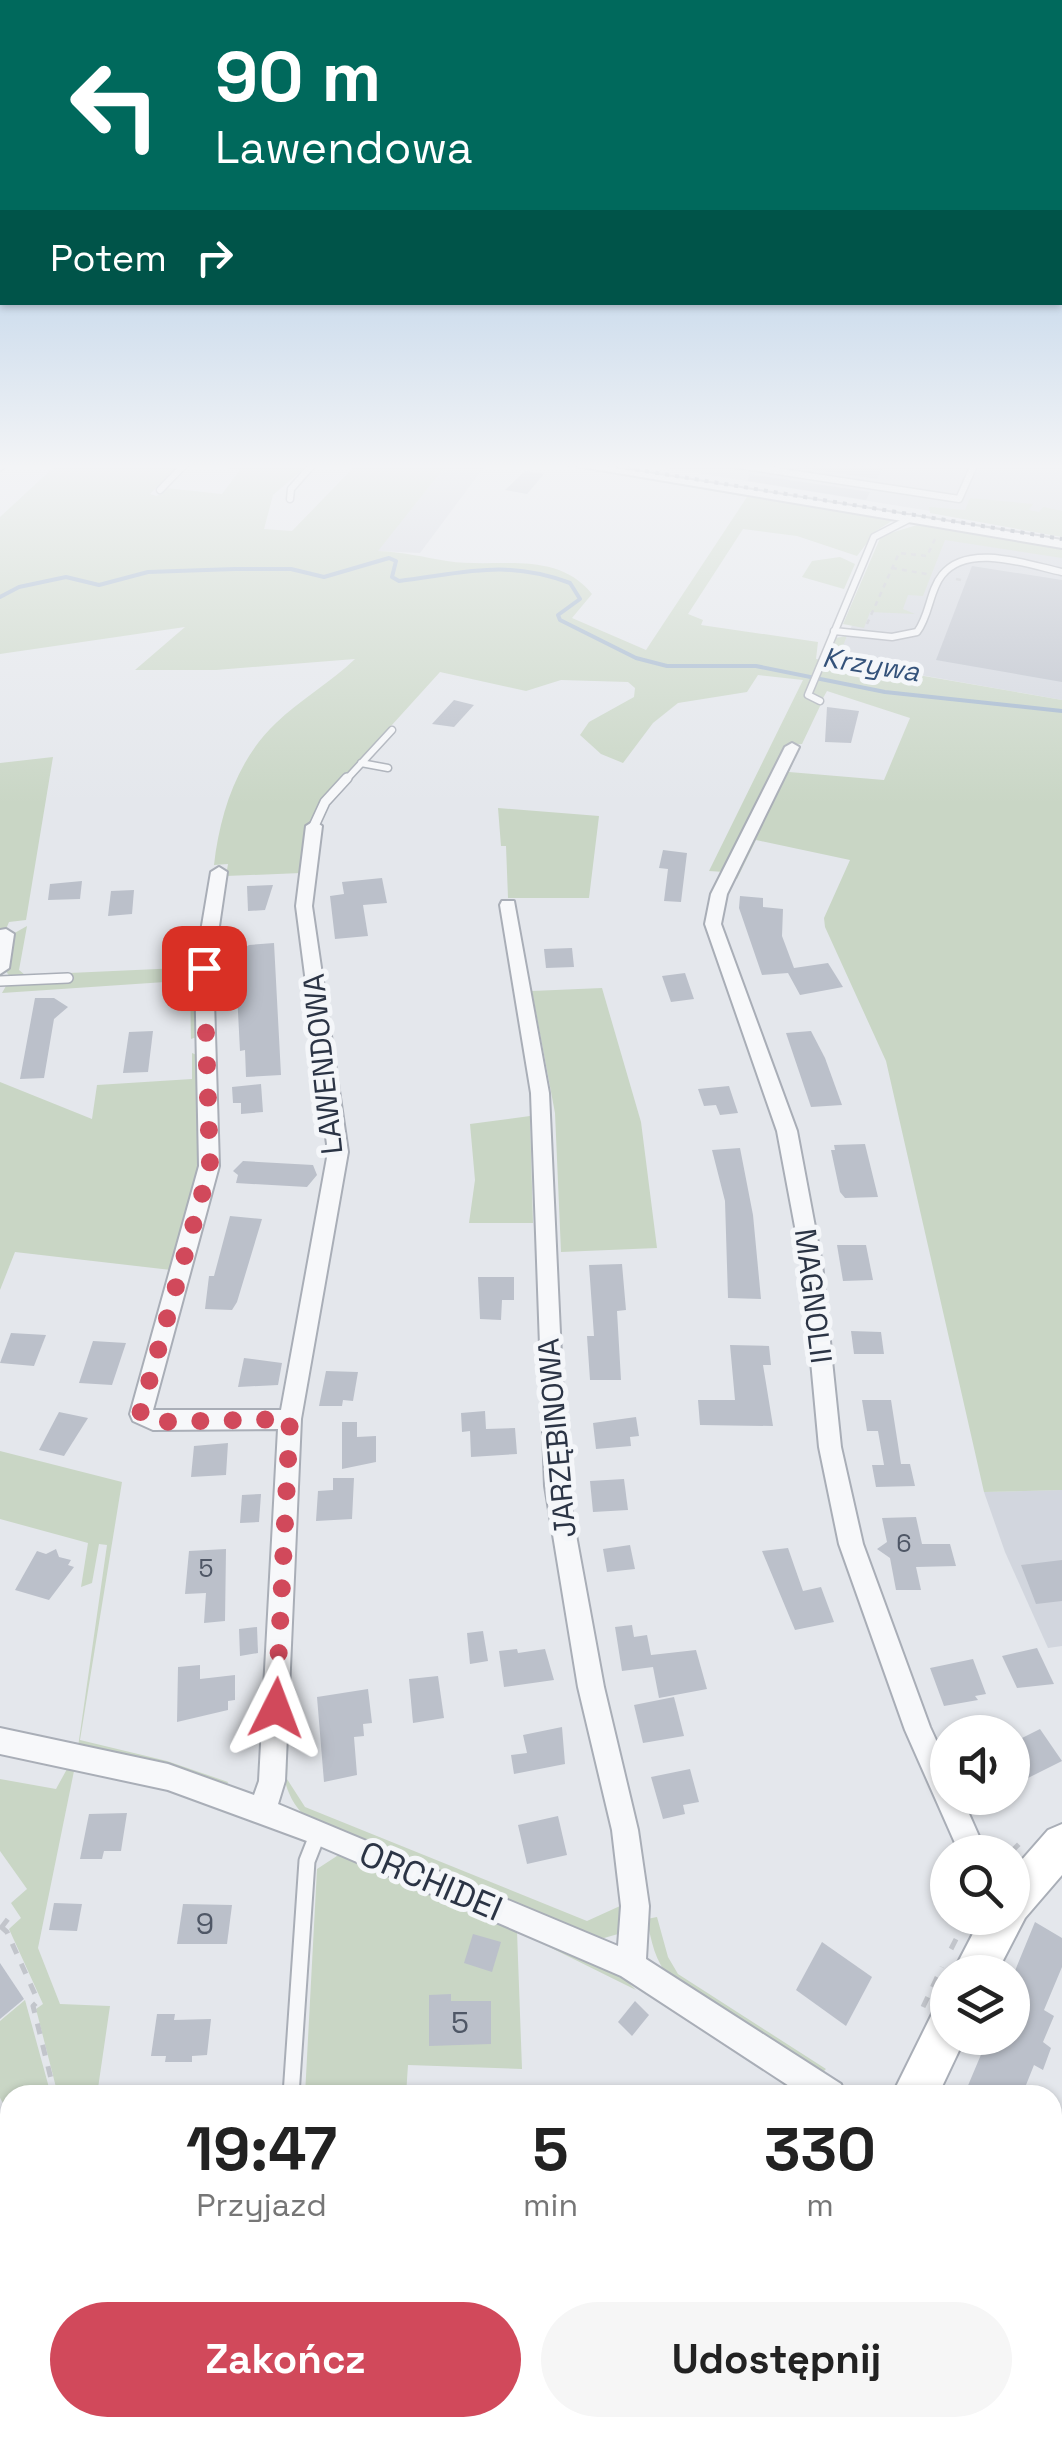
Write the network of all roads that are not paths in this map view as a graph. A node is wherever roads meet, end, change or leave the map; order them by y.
1 (857, 577) edge
2 (942, 577) edge
3 (834, 631) junction
4 (820, 702) dead end
5 (392, 730) dead end
6 (792, 747) dead end
7 (361, 763) junction
8 (388, 768) dead end
9 (314, 826) joint
10 (220, 872) dead end
11 (508, 905) dead end
12 (6, 934) dead end
13 (0, 968) edge
14 (68, 978) dead end
15 (0, 981) edge
16 (290, 1419) junction
17 (0, 1741) edge
18 (262, 1811) junction
19 (318, 1832) junction
20 (965, 1835) edge
21 (1055, 1861) edge
22 (1030, 1885) edge
23 (631, 1966) junction
24 (934, 2055) edge
25 (292, 2085) edge
26 (815, 2085) edge
27 (919, 2085) edge

1 - 3 lane
2 - 3 lane
3 - 4 lane
5 - 7 lane
6 - 20 street, MAGNOLII
7 - 8 lane
7 - 9 lane
9 - 16 street, LAWENDOWA
10 - 16 street
11 - 23 street, JARZĘBINOWA
12 - 13 street
14 - 15 lane
16 - 18 street, LAWENDOWA
17 - 18 street, ORCHIDEI
18 - 19 street, ORCHIDEI
19 - 23 street, ORCHIDEI
19 - 25 lane
21 - 22 street
23 - 26 street, ORCHIDEI
24 - 27 street

